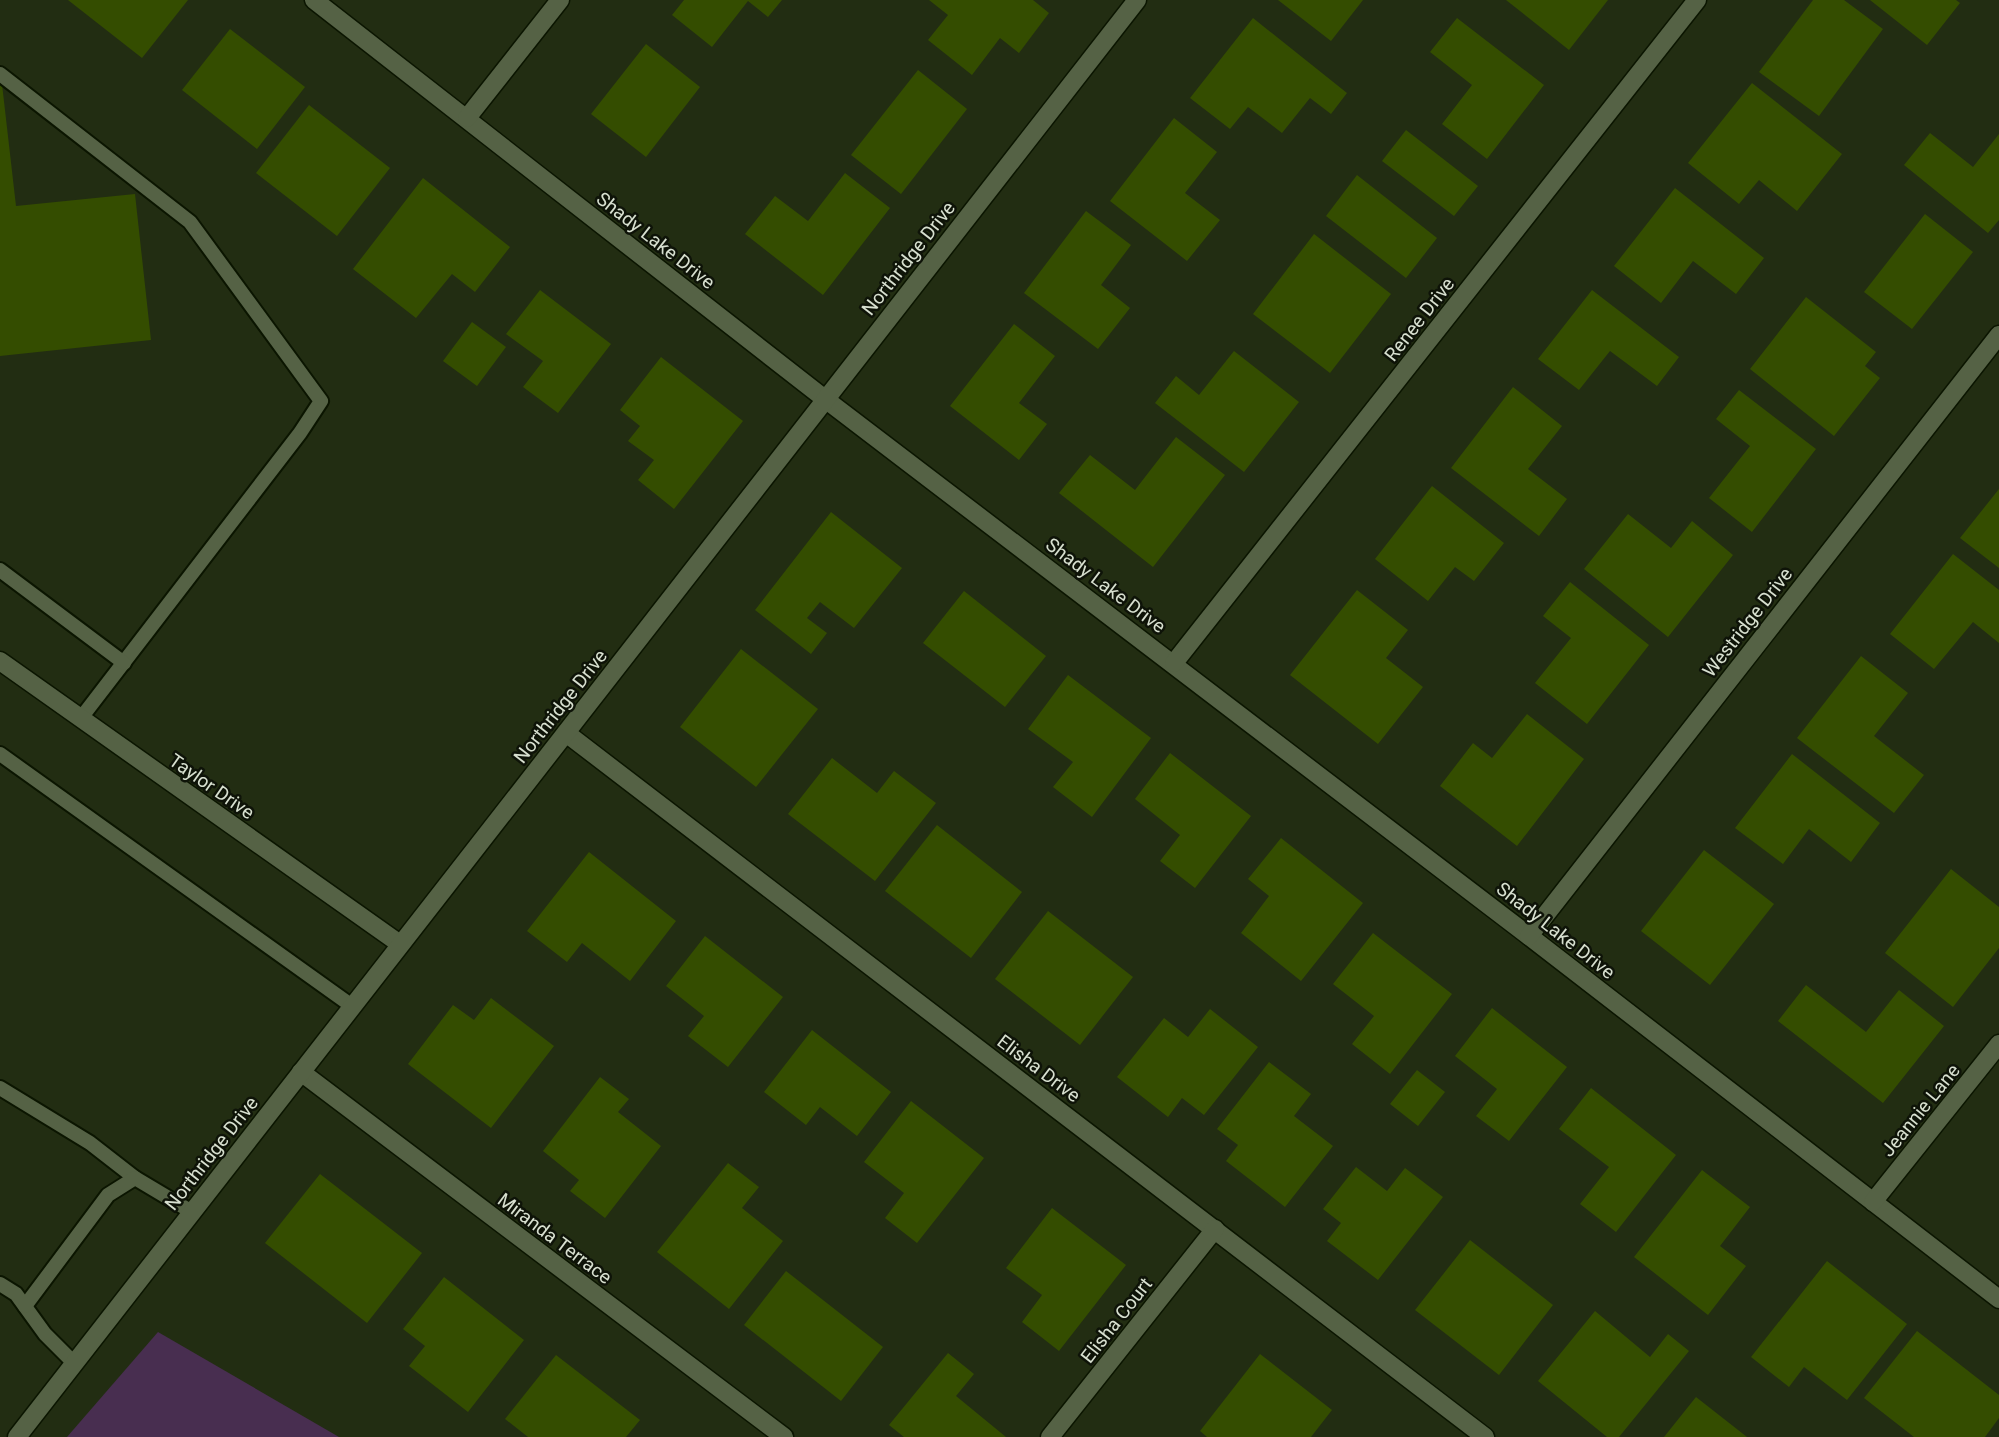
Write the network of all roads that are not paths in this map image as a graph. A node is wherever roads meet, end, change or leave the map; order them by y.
1 (314, 0) edge
2 (560, 0) edge
3 (1137, 0) edge
4 (1697, 0) edge
5 (0, 74) edge
6 (467, 118) junction
7 (1999, 335) edge
8 (825, 398) junction
9 (0, 570) edge
10 (0, 661) edge
11 (124, 663) junction
12 (1174, 663) junction
13 (81, 718) junction
14 (566, 733) junction
15 (0, 754) edge
16 (1529, 936) junction
17 (400, 944) junction
18 (352, 1006) junction
19 (1999, 1044) edge
20 (301, 1072) junction
21 (0, 1088) edge
22 (135, 1178) junction
23 (1873, 1202) junction
24 (192, 1212) junction
25 (1215, 1229) junction
26 (0, 1284) edge
27 (1999, 1299) edge
28 (25, 1306) junction
29 (74, 1363) junction
30 (17, 1437) edge
31 (784, 1437) edge
32 (1050, 1437) edge
33 (1485, 1437) edge

1 - 6 street, Shady Lake Drive
2 - 6 street
3 - 8 street, Northridge Drive
4 - 12 street, Renee Drive
5 - 11 lane
6 - 8 street, Shady Lake Drive
7 - 16 street, Westridge Drive
8 - 12 street, Shady Lake Drive
8 - 14 street, Northridge Drive
9 - 11 lane
10 - 13 street, Taylor Drive
11 - 13 lane
12 - 16 street, Shady Lake Drive
13 - 17 street, Taylor Drive
14 - 17 street, Northridge Drive
14 - 25 street, Elisha Drive
15 - 18 lane
16 - 23 street, Shady Lake Drive
17 - 18 street, Northridge Drive
18 - 20 street, Northridge Drive
19 - 23 street, Jeannie Lane
20 - 24 street, Northridge Drive
20 - 31 street, Miranda Terrace
21 - 22 lane
22 - 24 lane
22 - 28 lane
23 - 27 street, Shady Lake Drive
24 - 29 street, Northridge Drive
25 - 32 street, Elisha Court
25 - 33 street, Elisha Drive
26 - 28 lane
28 - 29 lane
29 - 30 street, Northridge Drive

